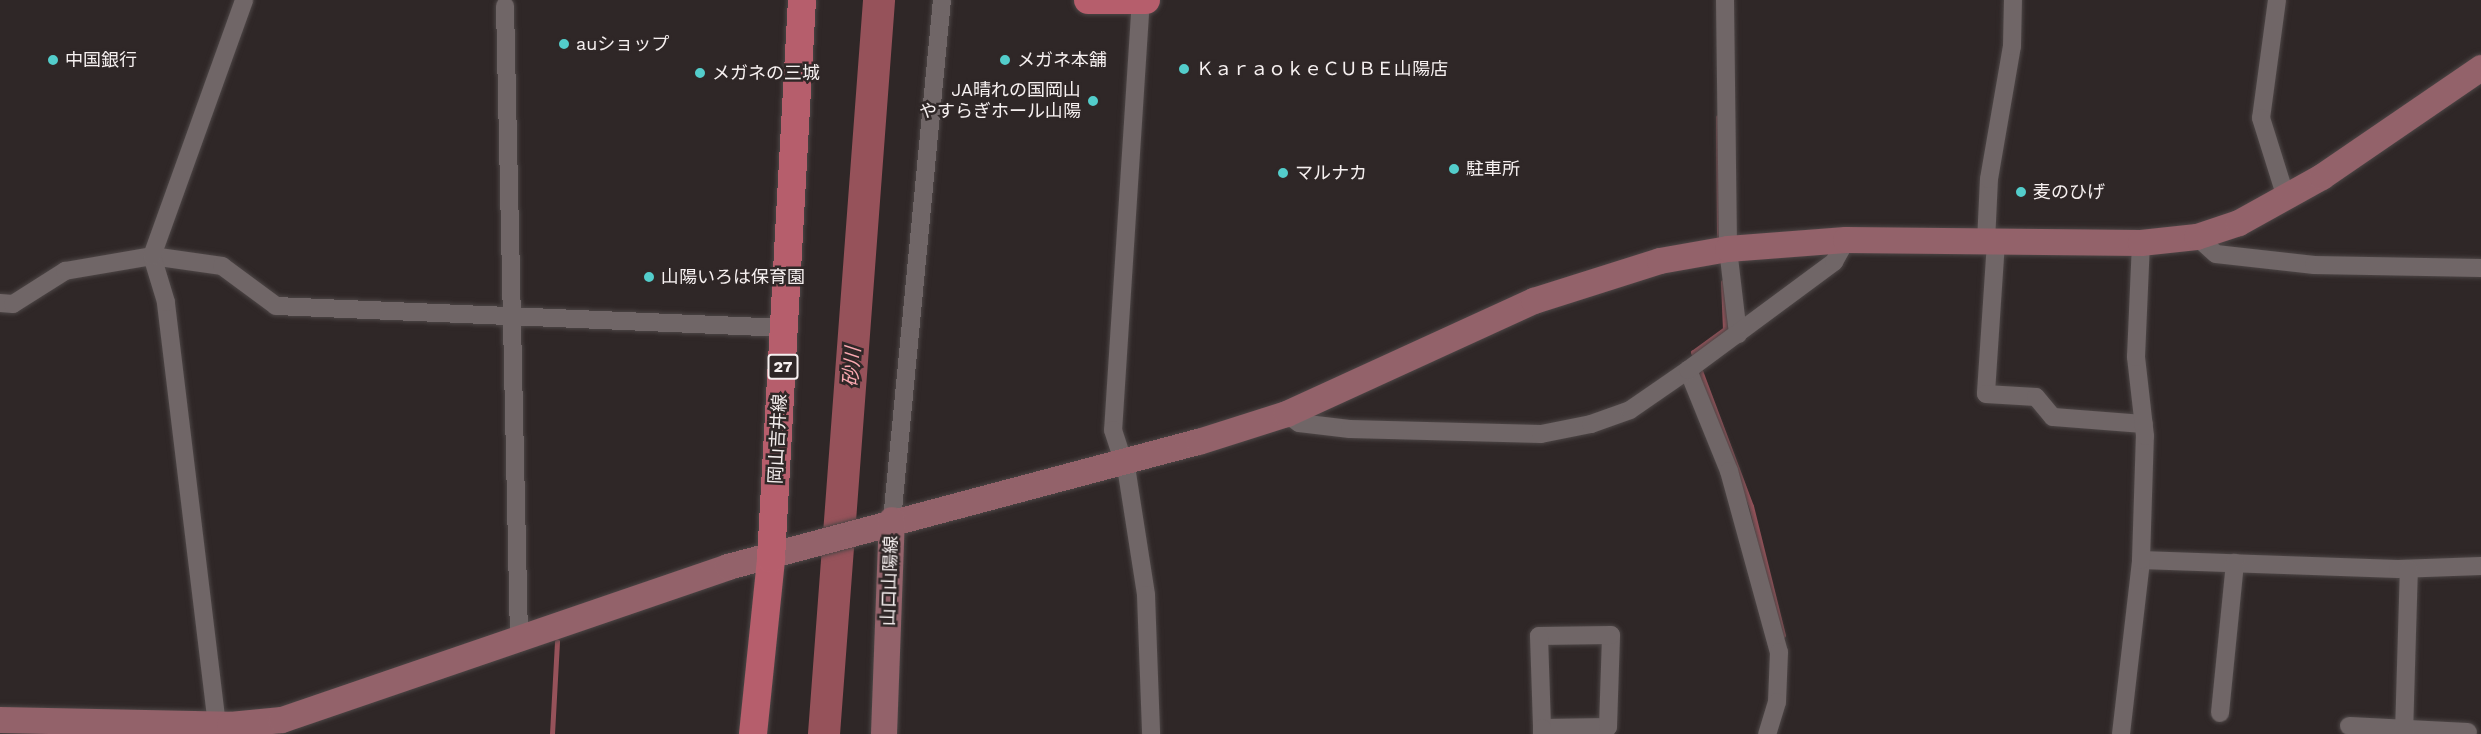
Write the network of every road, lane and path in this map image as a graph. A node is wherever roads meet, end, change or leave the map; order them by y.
1 (244, 0) edge
2 (802, 0) edge
3 (942, 0) edge
4 (1088, 0) edge
5 (1725, 0) edge
6 (2013, 0) edge
7 (2277, 0) edge
8 (504, 6) dead end
9 (1143, 7) edge
10 (2481, 68) edge
11 (2286, 198) junction
12 (2197, 237) junction
13 (1846, 240) junction
14 (1991, 242) junction
15 (2141, 243) junction
16 (1728, 249) junction
17 (152, 256) junction
18 (2481, 268) edge
19 (0, 303) edge
20 (509, 317) junction
21 (785, 328) junction
22 (1738, 334) junction
23 (1688, 370) junction
24 (1287, 414) junction
25 (2144, 424) junction
26 (1120, 461) junction
27 (883, 524) junction
28 (771, 559) junction
29 (2141, 560) junction
30 (2235, 563) junction
31 (2481, 566) edge
32 (2409, 569) junction
33 (519, 638) junction
34 (2220, 713) dead end
35 (0, 720) edge
36 (2349, 726) dead end
37 (225, 728) edge
38 (1542, 731) edge
39 (2404, 731) edge
40 (2468, 732) dead end
41 (753, 734) edge
42 (884, 734) edge
43 (1151, 734) edge
44 (1767, 734) edge
45 (2121, 734) edge

1 - 17 street
2 - 21 main road, 岡山吉井線 / 27
3 - 27 street
4 - 9 main road
5 - 16 street
6 - 14 street
7 - 11 street
8 - 20 street
9 - 26 street
10 - 11 street
11 - 12 street
12 - 15 street
12 - 18 street
13 - 14 street
13 - 16 street
13 - 22 street
14 - 15 street
14 - 25 street
15 - 25 street
16 - 22 street
16 - 24 street
17 - 19 street
17 - 20 street
17 - 37 street
20 - 21 street
20 - 33 street
21 - 28 main road, 岡山吉井線 / 27
22 - 23 street
23 - 24 street
23 - 44 street
24 - 26 street
25 - 29 street
26 - 27 street
26 - 43 street
27 - 28 street, 山口山陽線
27 - 42 street, 山口山陽線
28 - 33 street, 山口山陽線
28 - 41 main road, 岡山吉井線 / 27
29 - 30 street
29 - 45 street
30 - 32 street
30 - 34 street
31 - 32 street
32 - 39 street
33 - 37 street, 山口山陽線
35 - 37 street, 山口山陽線
36 - 39 street
38 - 38 street
39 - 40 street

